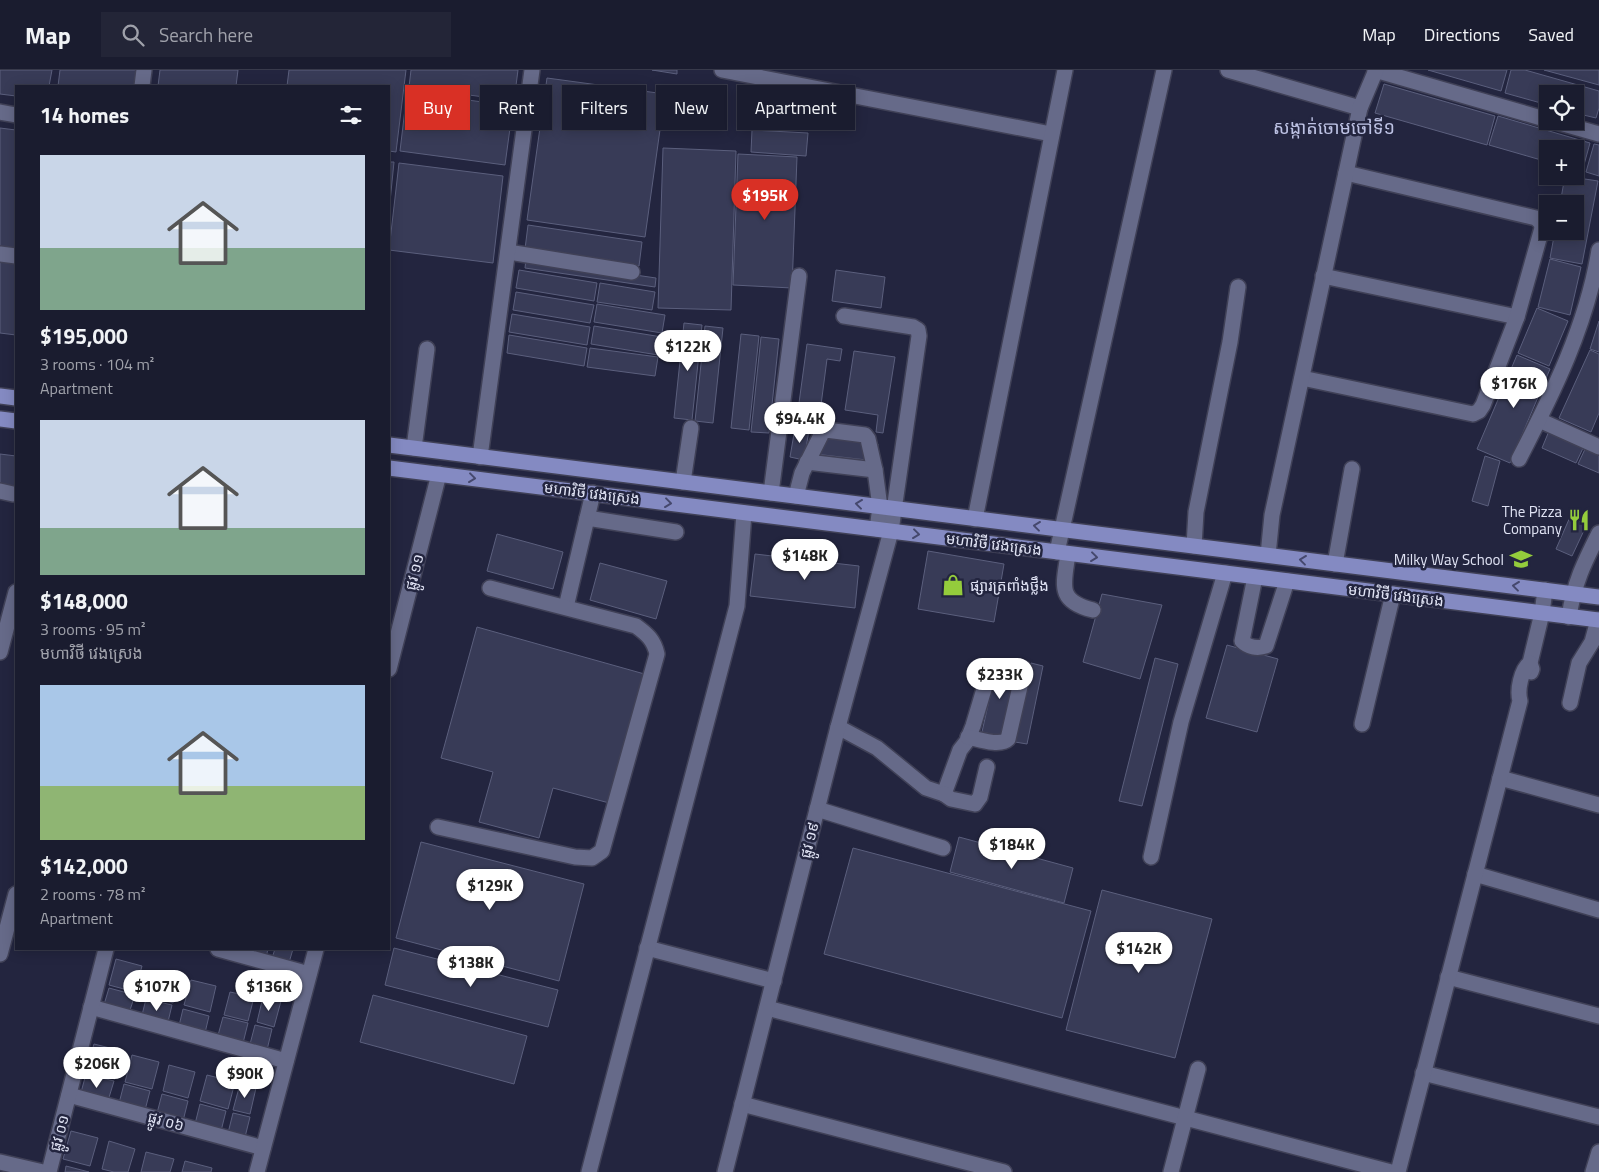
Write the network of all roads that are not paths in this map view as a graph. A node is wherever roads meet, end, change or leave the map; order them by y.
1 (144, 70) edge
2 (532, 70) edge
3 (722, 70) edge
4 (1065, 70) edge
5 (1164, 70) edge
6 (1228, 70) edge
7 (1376, 70) edge
8 (142, 85) edge
9 (1360, 108) junction
10 (0, 112) edge
11 (15, 115) edge
12 (1539, 117) edge
13 (1584, 130) edge
14 (1051, 134) junction
15 (1599, 134) edge
16 (1346, 173) junction
17 (1599, 250) edge
18 (508, 252) junction
19 (0, 254) edge
20 (15, 256) edge
21 (632, 272) dead end
22 (1597, 272) edge
23 (799, 276) dead end
24 (1324, 276) junction
25 (1238, 287) dead end
26 (844, 316) dead end
27 (1517, 317) junction
28 (427, 349) dead end
29 (1302, 378) junction
30 (0, 396) edge
31 (15, 398) edge
32 (0, 419) edge
33 (1539, 420) junction
34 (15, 421) edge
35 (691, 428) dead end
36 (390, 445) edge
37 (1599, 447) edge
38 (414, 448) junction
39 (480, 456) junction
40 (1519, 459) dead end
41 (808, 462) junction
42 (390, 468) edge
43 (875, 470) junction
44 (1352, 470) dead end
45 (439, 474) junction
46 (683, 482) junction
47 (771, 493) junction
48 (593, 494) junction
49 (796, 496) junction
50 (887, 508) junction
51 (744, 513) junction
52 (587, 518) junction
53 (975, 518) junction
54 (884, 530) junction
55 (1062, 530) junction
56 (676, 532) dead end
57 (1599, 532) edge
58 (1194, 546) junction
59 (1063, 553) junction
60 (1268, 555) junction
61 (1335, 564) junction
62 (1225, 573) junction
63 (1255, 577) junction
64 (1287, 581) junction
65 (490, 588) dead end
66 (1544, 590) junction
67 (1393, 594) junction
68 (1573, 594) junction
69 (15, 595) edge
70 (1599, 597) edge
71 (566, 607) junction
72 (1093, 610) dead end
73 (1542, 613) junction
74 (1570, 617) junction
75 (1599, 620) edge
76 (3, 630) edge
77 (0, 652) edge
78 (390, 665) edge
79 (990, 669) dead end
80 (1024, 669) dead end
81 (1570, 703) dead end
82 (1362, 724) dead end
83 (838, 727) junction
84 (968, 737) junction
85 (987, 767) dead end
86 (1500, 778) junction
87 (944, 794) junction
88 (1599, 805) edge
89 (817, 810) junction
90 (438, 827) dead end
91 (943, 848) dead end
92 (1151, 857) dead end
93 (1475, 874) junction
94 (15, 898) edge
95 (1599, 910) edge
96 (648, 948) junction
97 (106, 950) edge
98 (222, 950) edge
99 (316, 950) edge
100 (0, 954) edge
101 (309, 974) junction
102 (1448, 977) junction
103 (774, 981) junction
104 (91, 1007) junction
105 (767, 1008) junction
106 (1599, 1016) edge
107 (286, 1061) junction
108 (1198, 1070) dead end
109 (1423, 1073) junction
110 (69, 1095) junction
111 (742, 1104) junction
112 (1599, 1117) edge
113 (1185, 1118) junction
114 (263, 1148) junction
115 (1599, 1152) edge
116 (0, 1162) edge
117 (43, 1172) edge
118 (49, 1172) edge
119 (257, 1172) edge
120 (589, 1172) edge
121 (725, 1172) edge
122 (1004, 1172) edge
123 (1171, 1172) edge
124 (1392, 1172) edge
125 (1398, 1172) edge
126 (1593, 1172) edge

1 - 8 street
2 - 18 street
3 - 14 street
4 - 14 street
5 - 55 street
6 - 9 street
7 - 9 street
7 - 12 street
9 - 16 street
10 - 11 street
13 - 15 street
14 - 53 street
16 - 24 street
16 - 27 street
17 - 22 street
18 - 21 street
18 - 39 street
19 - 20 street
22 - 33 street
23 - 47 street
24 - 27 street
24 - 29 street
25 - 58 street
26 - 50 street, ផ្លូវ ១៩
27 - 29 street
28 - 38 street
29 - 60 street
30 - 31 main road
32 - 34 main road
33 - 37 street
33 - 40 street
35 - 46 street
36 - 38 main road, មហាវិថី វេងស្រេង
38 - 39 main road, មហាវិថី វេងស្រេង
39 - 46 main road, មហាវិថី វេងស្រេង
41 - 43 street
41 - 43 street
41 - 49 street
42 - 45 main road, មហាវិថី វេងស្រេង
43 - 50 street
44 - 61 street
45 -> 48 main road, មហាវិថី វេងស្រេង
45 - 78 street, ផ្លូវ ១១
46 - 47 main road, មហាវិថី វេងស្រេង
47 - 49 main road, មហាវិថី វេងស្រេង
48 -> 51 main road, មហាវិថី វេងស្រេង
48 - 52 street
50 -> 49 main road, មហាវិថី វេងស្រេង
50 - 53 main road, មហាវិថី វេងស្រេង
50 - 54 street, ផ្លូវ ១៩
51 - 54 main road, មហាវិថី វេងស្រេង
51 - 96 street
52 - 56 street
52 - 71 street
55 -> 53 main road, មហាវិថី វេងស្រេង
54 -> 59 main road, មហាវិថី វេងស្រេង
54 - 83 street, ផ្លូវ ១៩
55 - 58 main road, មហាវិថី វេងស្រេង
55 - 59 street
57 - 68 street
58 - 60 main road, មហាវិថី វេងស្រេង
59 -> 62 main road, មហាវិថី វេងស្រេង
59 - 72 street
61 -> 60 main road, មហាវិថី វេងស្រេង
66 -> 61 main road, មហាវិថី វេងស្រេង
62 - 63 main road, មហាវិថី វេងស្រេង
62 - 92 street
63 - 64 main road, មហាវិថី វេងស្រេង
63 - 64 street
64 - 67 main road, មហាវិថី វេងស្រេង
65 - 71 street
66 - 68 main road, មហាវិថី វេងស្រេង
66 - 73 street
67 - 73 main road, មហាវិថី វេងស្រេង
67 - 82 street
68 - 70 main road, មហាវិថី វេងស្រេង
68 - 74 street
69 - 76 street
71 - 90 street
73 - 74 main road, មហាវិថី វេងស្រេង
73 - 86 street
74 - 75 main road, មហាវិថី វេងស្រេង
75 - 81 street
76 - 77 street
79 - 84 street
80 - 84 street
83 - 87 street
83 - 89 street, ផ្លូវ ១៩
84 - 87 street
85 - 87 street
86 - 88 street
86 - 93 street
89 - 91 street
89 - 103 street, ផ្លូវ ១៩
93 - 95 street
93 - 102 street
94 - 100 street
96 - 103 street
96 - 120 street
97 - 104 street, ផ្លូវ ០១
98 - 101 street
99 - 101 street
101 - 107 street
102 - 106 street
102 - 109 street
103 - 105 street, ផ្លូវ ១៩
104 - 107 street
104 - 110 street, ផ្លូវ ០១
105 - 111 street, ផ្លូវ ១៩
105 - 113 street
107 - 114 street
108 - 113 street
109 - 112 street
109 - 125 street
110 - 114 street, ផ្លូវ ០៦
110 - 118 street, ផ្លូវ ០១
111 - 121 street, ផ្លូវ ១៩
111 - 122 street
113 - 123 street
113 - 124 street
114 - 119 street
115 - 126 street
116 - 117 street

